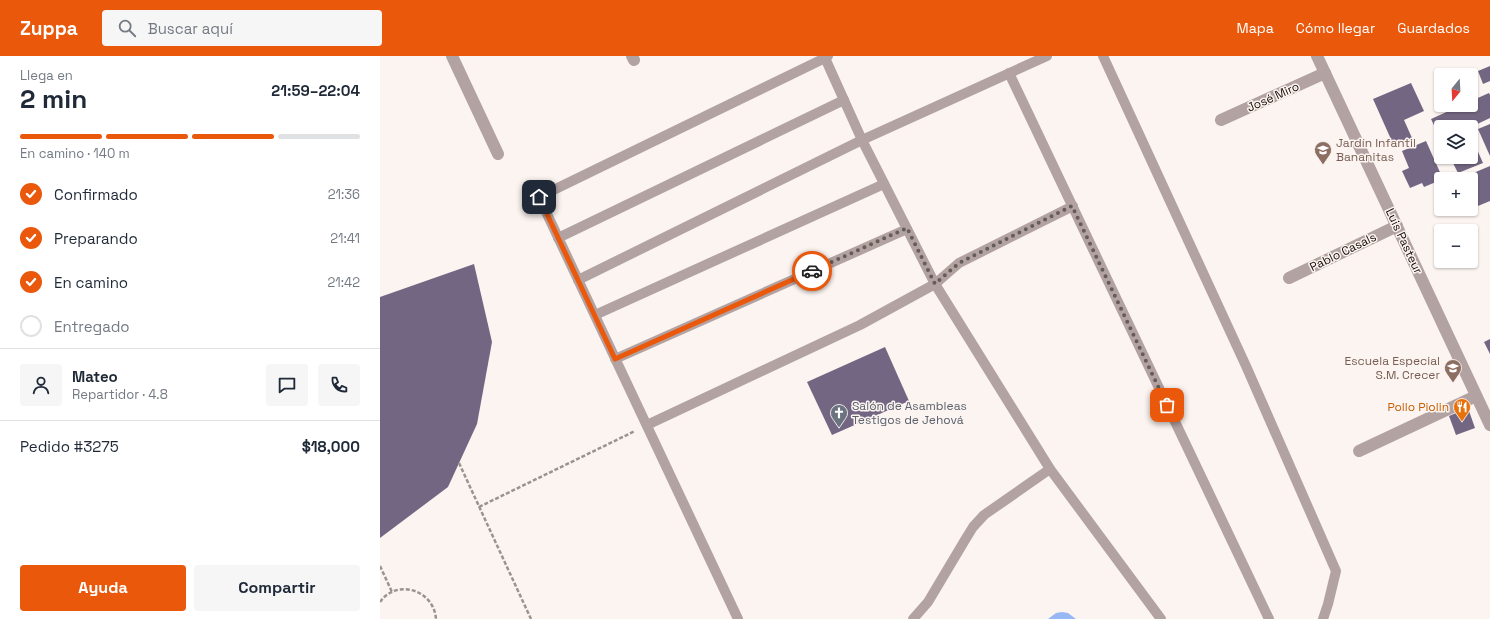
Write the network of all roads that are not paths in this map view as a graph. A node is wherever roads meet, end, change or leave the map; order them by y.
1 (452, 56) edge
2 (1047, 56) edge
3 (1103, 56) edge
4 (1317, 56) edge
5 (827, 57) edge
6 (1010, 73) junction
7 (1325, 73) junction
8 (844, 100) junction
9 (1221, 120) dead end
10 (862, 140) junction
11 (498, 154) dead end
12 (884, 184) junction
13 (1072, 206) junction
14 (1397, 226) junction
15 (907, 228) junction
16 (558, 238) junction
17 (1289, 278) dead end
18 (578, 280) junction
19 (935, 284) junction
20 (595, 315) junction
21 (615, 359) junction
22 (1476, 396) junction
23 (1490, 425) edge
24 (647, 426) junction
25 (1359, 451) dead end
26 (1050, 469) junction
27 (738, 619) edge
28 (913, 619) edge
29 (1161, 619) edge
30 (1269, 619) edge
31 (1323, 619) edge

1 - 11 street
2 - 6 lane
3 - 31 lane
4 - 7 street, Luis Pasteur
5 - 8 lane
5 - 16 lane
6 - 10 lane
6 - 13 lane
7 - 9 street, José Miro
7 - 14 street, Luis Pasteur
8 - 10 lane
8 - 16 lane
10 - 12 lane
10 - 18 lane
12 - 15 lane
12 - 20 lane
13 - 19 lane
13 - 30 lane
14 - 17 street, Pablo Casals
14 - 22 street, Luis Pasteur
15 - 19 lane
15 - 21 lane
16 - 18 lane
18 - 20 lane
19 - 24 lane
19 - 26 lane
20 - 21 lane
21 - 24 lane
22 - 23 street, Luis Pasteur
22 - 25 street
24 - 27 lane
26 - 28 lane
26 - 29 lane

